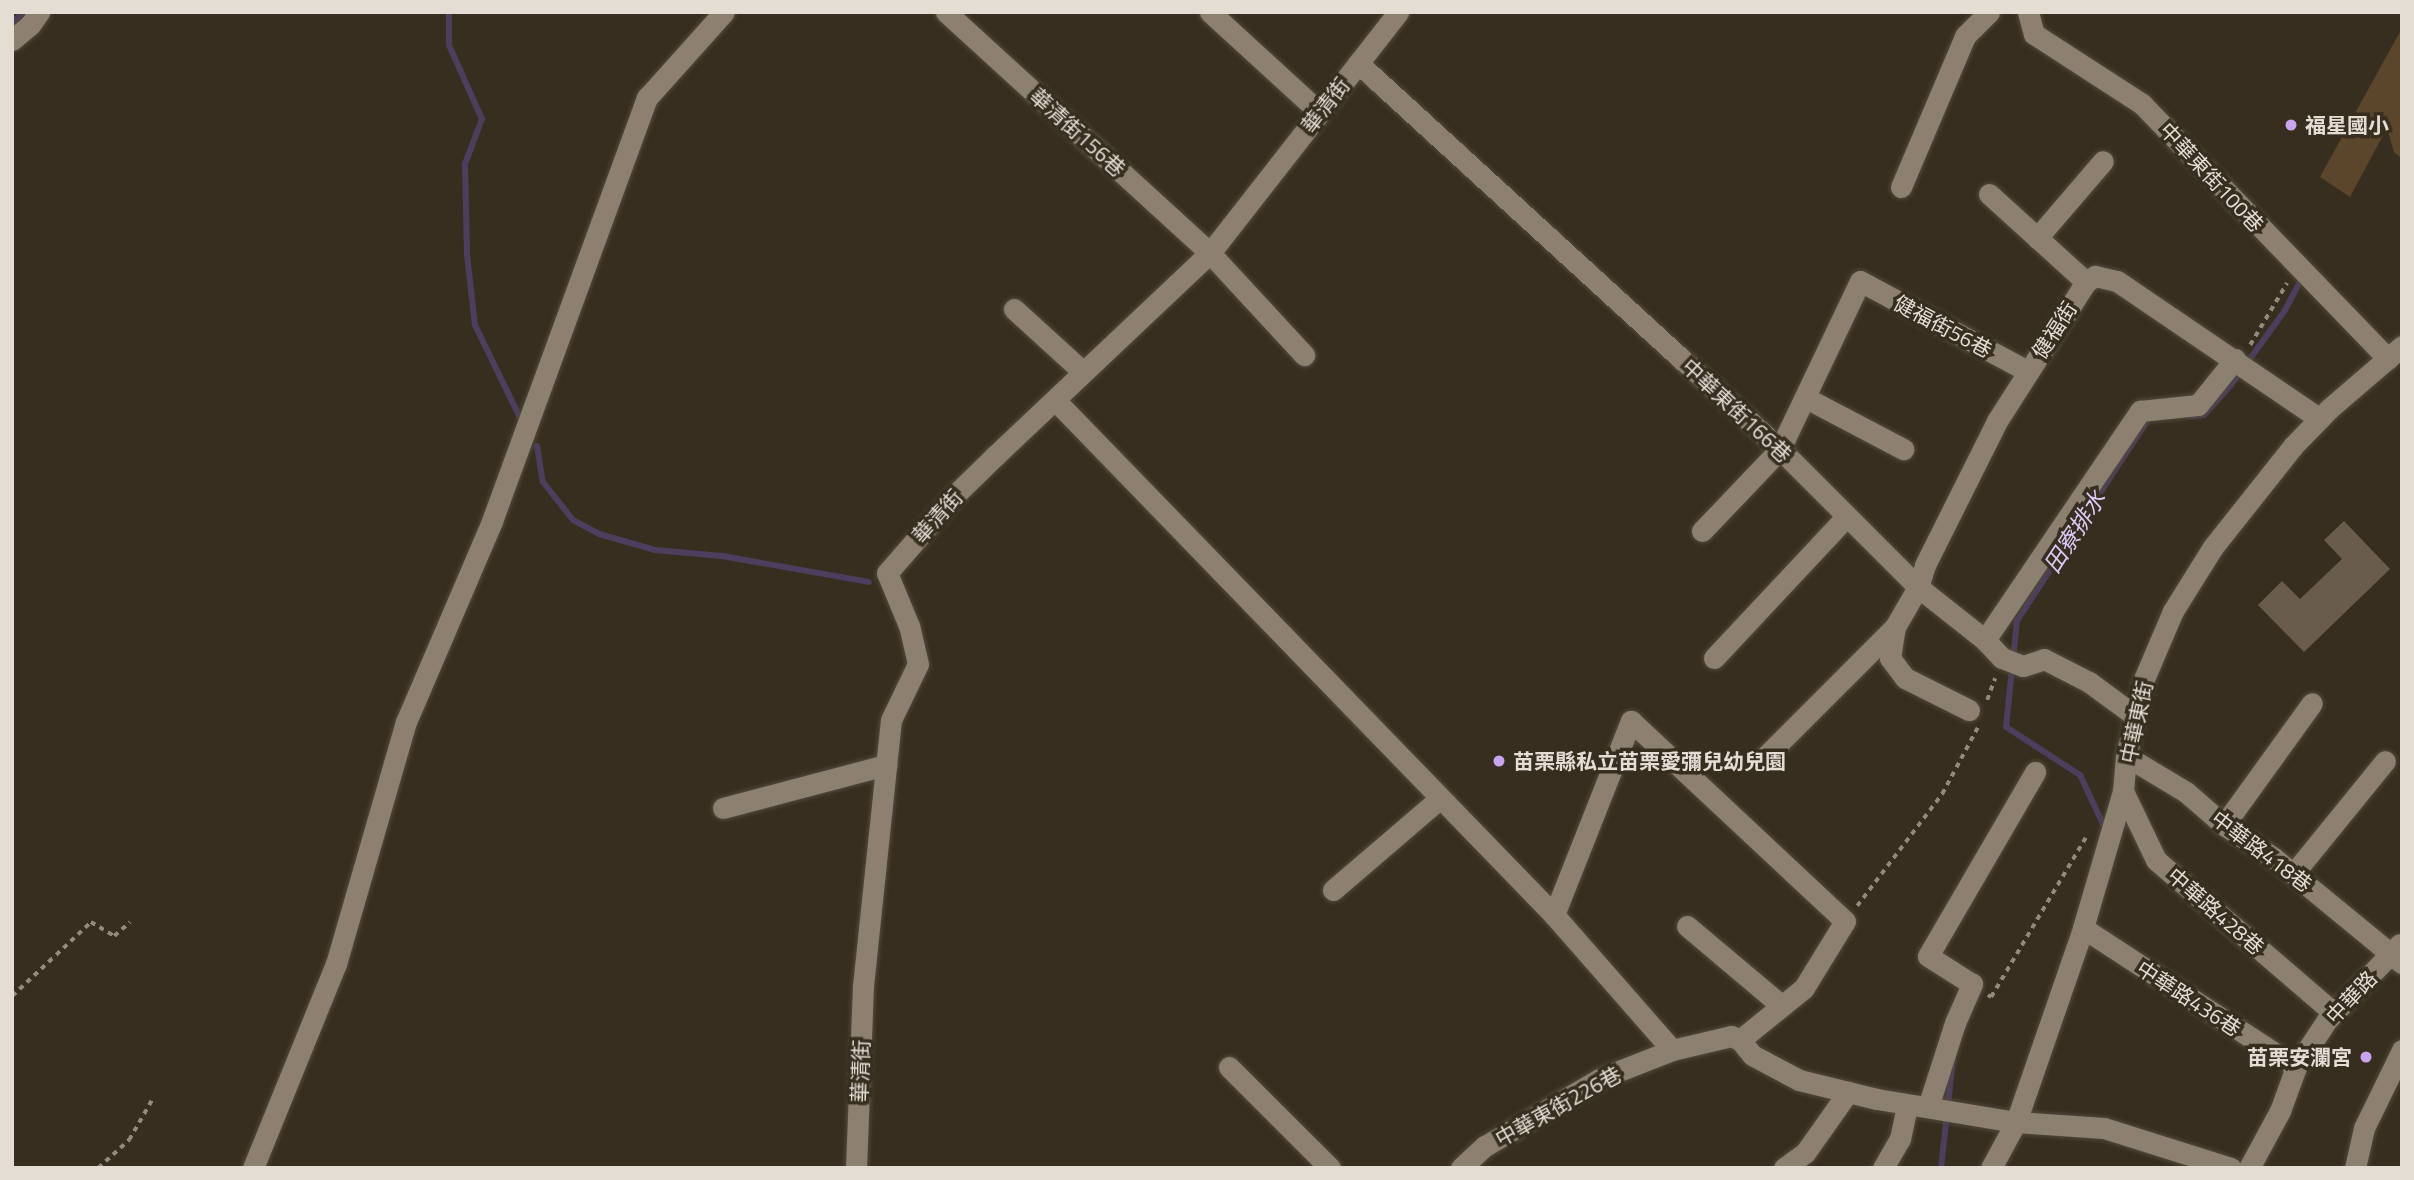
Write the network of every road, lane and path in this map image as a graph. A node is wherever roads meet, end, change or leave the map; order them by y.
1 (38, 12) edge
2 (724, 12) edge
3 (946, 12) edge
4 (1210, 12) edge
5 (1398, 12) edge
6 (1989, 12) edge
7 (2028, 12) edge
8 (12, 40) edge
9 (1358, 64) junction
10 (1320, 112) junction
11 (2103, 161) dead end
12 (1901, 187) dead end
13 (1989, 194) dead end
14 (2037, 238) junction
15 (1210, 253) junction
16 (2297, 266) junction
17 (2086, 282) junction
18 (1014, 309) dead end
19 (2397, 351) edge
20 (1304, 355) dead end
21 (2242, 364) junction
22 (2027, 370) junction
23 (1082, 371) junction
24 (1806, 398) junction
25 (1055, 400) junction
26 (2320, 419) junction
27 (1780, 449) junction
28 (1903, 449) dead end
29 (1846, 517) junction
30 (1702, 531) dead end
31 (1918, 587) junction
32 (1895, 627) junction
33 (1985, 639) junction
34 (1714, 658) dead end
35 (2002, 658) junction
36 (2312, 703) dead end
37 (1978, 714) junction
38 (2134, 715) junction
39 (2126, 757) junction
40 (1764, 758) dead end
41 (2385, 761) dead end
42 (886, 765) junction
43 (2035, 772) dead end
44 (2123, 790) junction
45 (1439, 799) junction
46 (723, 808) dead end
47 (2224, 825) junction
48 (2088, 833) dead end
49 (2294, 873) junction
50 (1333, 890) dead end
51 (1554, 915) junction
52 (1845, 921) junction
53 (130, 922) dead end
54 (1687, 926) dead end
55 (2083, 928) junction
56 (2398, 953) edge
57 (1972, 984) junction
58 (12, 996) edge
59 (1782, 1006) junction
60 (2334, 1013) junction
61 (1740, 1040) junction
62 (1672, 1050) junction
63 (2402, 1050) edge
64 (1229, 1067) dead end
65 (2296, 1067) junction
66 (1848, 1092) junction
67 (153, 1098) dead end
68 (1923, 1106) junction
69 (2016, 1122) junction
70 (98, 1168) edge
71 (253, 1168) edge
72 (856, 1168) edge
73 (1330, 1168) edge
74 (1461, 1168) edge
75 (1784, 1168) edge
76 (1883, 1168) edge
77 (1991, 1168) edge
78 (2231, 1168) edge
79 (2249, 1168) edge
80 (2355, 1168) edge

1 - 8 street
2 - 71 street
3 - 15 street, 華清街156巷
4 - 10 street
5 - 9 street, 華清街
6 - 12 street
7 - 16 street, 中華東街100巷
9 - 10 street, 華清街
9 - 27 street, 中華東街166巷
10 - 15 street, 華清街
11 - 14 street
13 - 14 street
14 - 17 street
15 - 20 street, 華清街156巷
15 - 23 street, 華清街
16 - 19 street, 中華東街100巷
16 - 21 path
17 - 21 street, 健福街
17 - 22 street, 健福街
18 - 23 street
19 - 26 street, 中華東街
21 - 26 street, 健福街
21 - 33 street
22 - 24 street, 健福街56巷
22 - 31 street, 健福街
23 - 25 street, 華清街
24 - 27 street
24 - 28 street
25 - 42 street, 華清街
25 - 45 street
26 - 38 street, 中華東街
27 - 29 street, 中華東街166巷
27 - 30 street
29 - 31 street, 中華東街166巷
29 - 34 street
31 - 32 street, 健福街
31 - 33 street, 中華東街166巷
32 - 37 street, 健福街
32 - 40 street, 健福街
33 - 35 street, 中華東街166巷
35 - 37 path
35 - 38 street, 中華東街166巷
36 - 47 street
37 - 52 path
38 - 39 street, 中華東街
39 - 44 street, 中華東街
39 - 47 street, 中華路418巷
41 - 49 street
42 - 46 street
42 - 72 street, 華清街
43 - 57 street
44 - 55 street, 中華東街
44 - 60 street, 中華路428巷
45 - 50 street
45 - 51 street
47 - 49 street, 中華路418巷
48 - 57 path
49 - 56 street, 中華路418巷
51 - 52 street
51 - 62 street
52 - 59 street
53 - 58 path
54 - 59 street
55 - 65 street, 中華路436巷
55 - 69 street, 中華東街
56 - 60 street, 中華路
57 - 68 street
59 - 61 street
60 - 65 street, 中華路
61 - 62 street, 中華東街226巷
61 - 66 street
62 - 74 street, 中華東街226巷
63 - 80 street
64 - 73 street
65 - 79 street, 中華路
66 - 68 street
66 - 75 street
67 - 70 path
68 - 69 street
68 - 76 street
69 - 77 street, 中華東街
69 - 78 street

